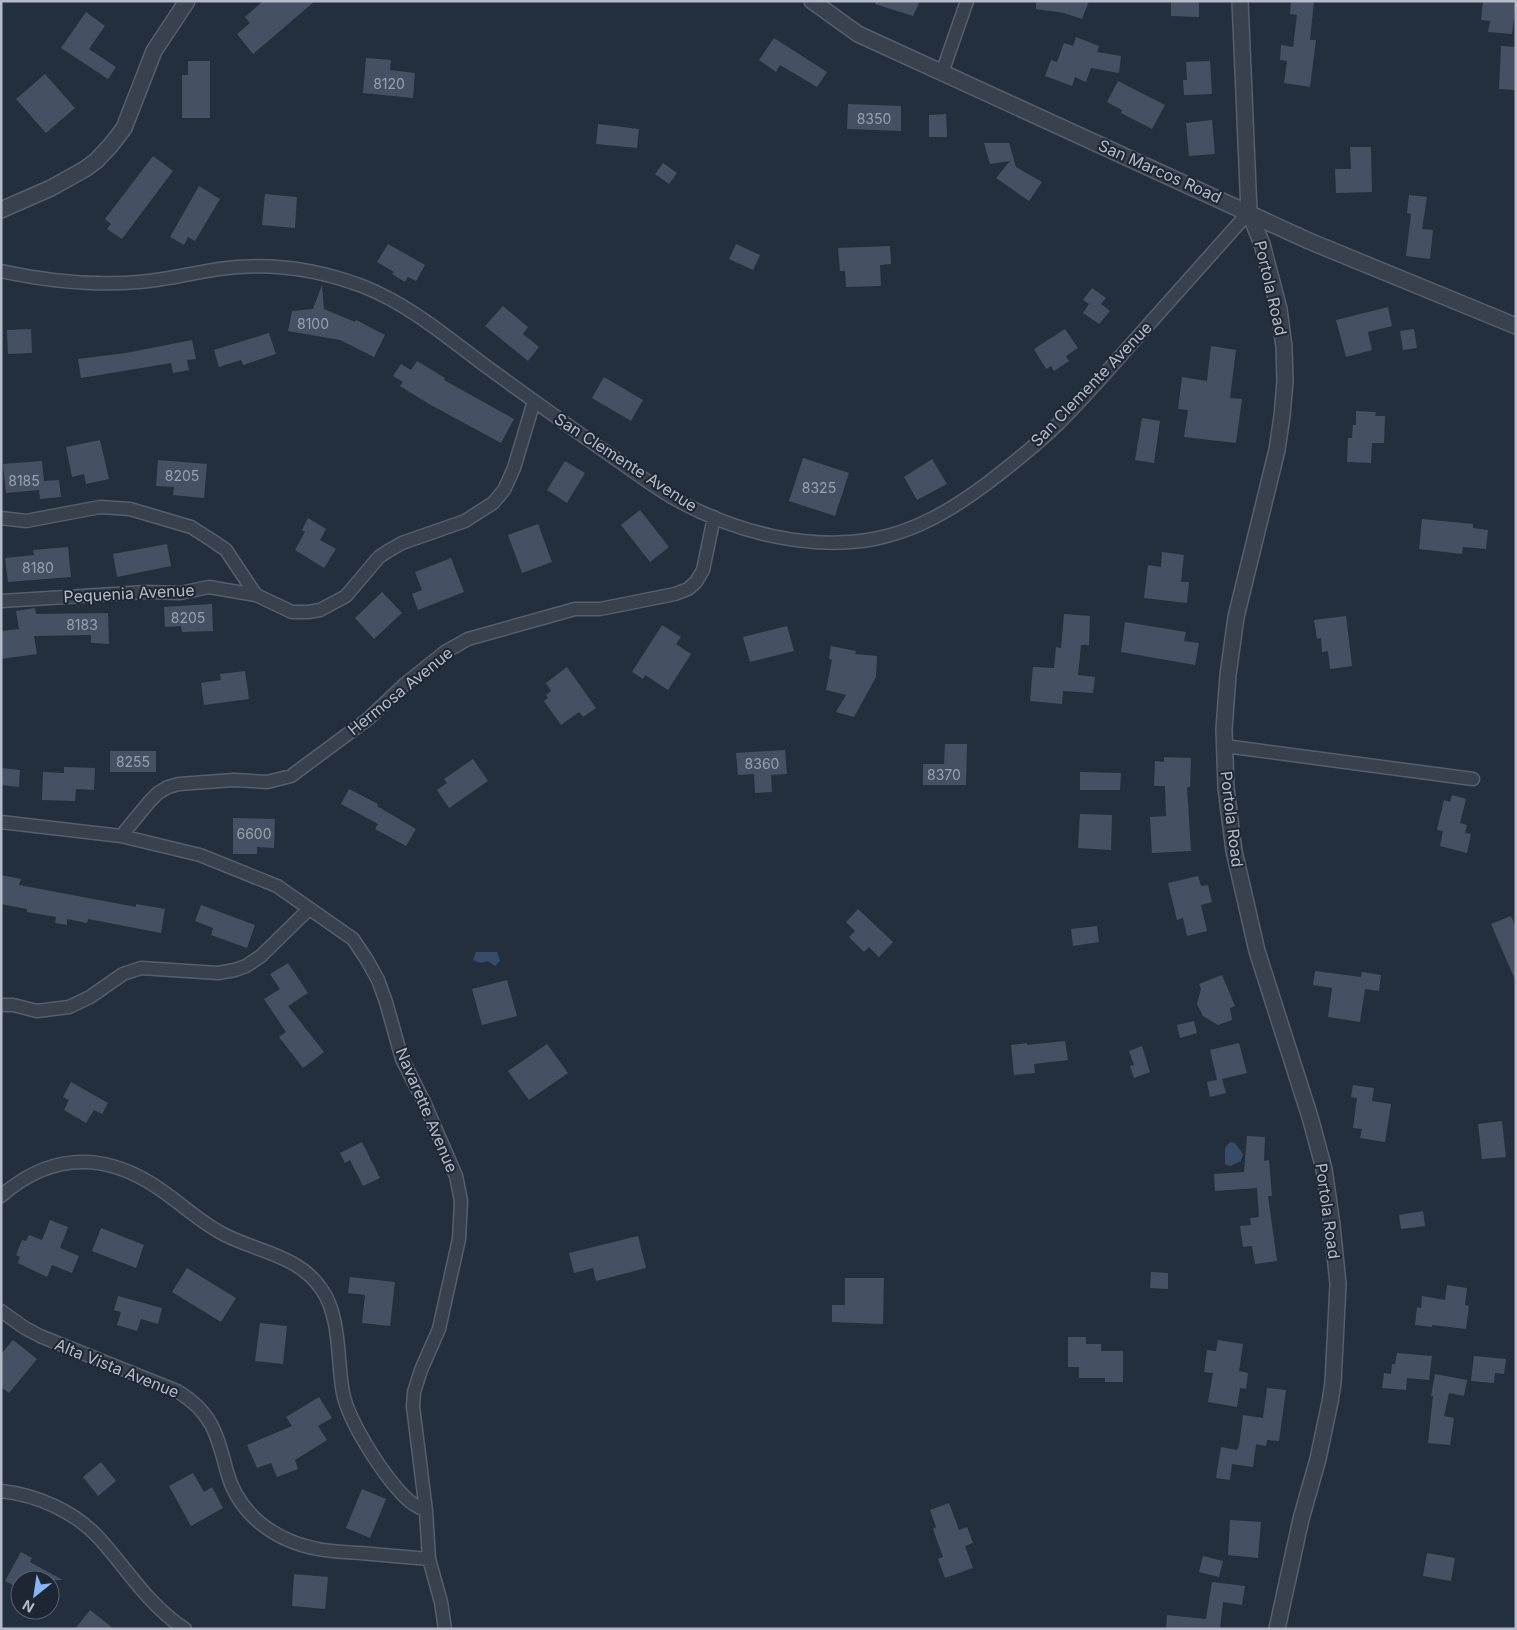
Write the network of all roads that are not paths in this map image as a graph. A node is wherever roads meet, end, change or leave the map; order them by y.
1 (187, 1) edge
2 (812, 1) edge
3 (967, 1) edge
4 (1240, 1) edge
5 (942, 72) junction
6 (1, 210) edge
7 (1249, 212) junction
8 (1, 271) edge
9 (1516, 326) edge
10 (534, 401) junction
11 (714, 517) junction
12 (1, 518) edge
13 (256, 595) junction
14 (1, 601) edge
15 (1225, 746) junction
16 (1473, 779) dead end
17 (1, 822) edge
18 (121, 836) junction
19 (309, 909) junction
20 (1, 1005) edge
21 (1, 1196) edge
22 (1, 1311) edge
23 (1, 1491) edge
24 (426, 1511) junction
25 (428, 1558) junction
26 (185, 1629) edge
27 (446, 1629) edge
28 (1277, 1629) edge

1 - 6 street
2 - 5 street, San Marcos Road
3 - 5 street
4 - 7 street, Portola Road
5 - 7 street, San Marcos Road
7 - 9 street, San Marcos Road
7 - 11 street, San Clemente Avenue
7 - 15 street, Portola Road
8 - 10 street, San Clemente Avenue
10 - 11 street, San Clemente Avenue
10 - 13 street
11 - 18 street, Hermosa Avenue
12 - 13 street
13 - 14 street, Pequenia Avenue
15 - 16 street
15 - 28 street, Portola Road
17 - 18 street, Navarette Avenue
18 - 19 street, Navarette Avenue
19 - 20 street
19 - 24 street, Navarette Avenue
21 - 24 street
22 - 25 street, Alta Vista Avenue
23 - 26 street
24 - 25 street, Navarette Avenue
25 - 27 street, Navarette Avenue

